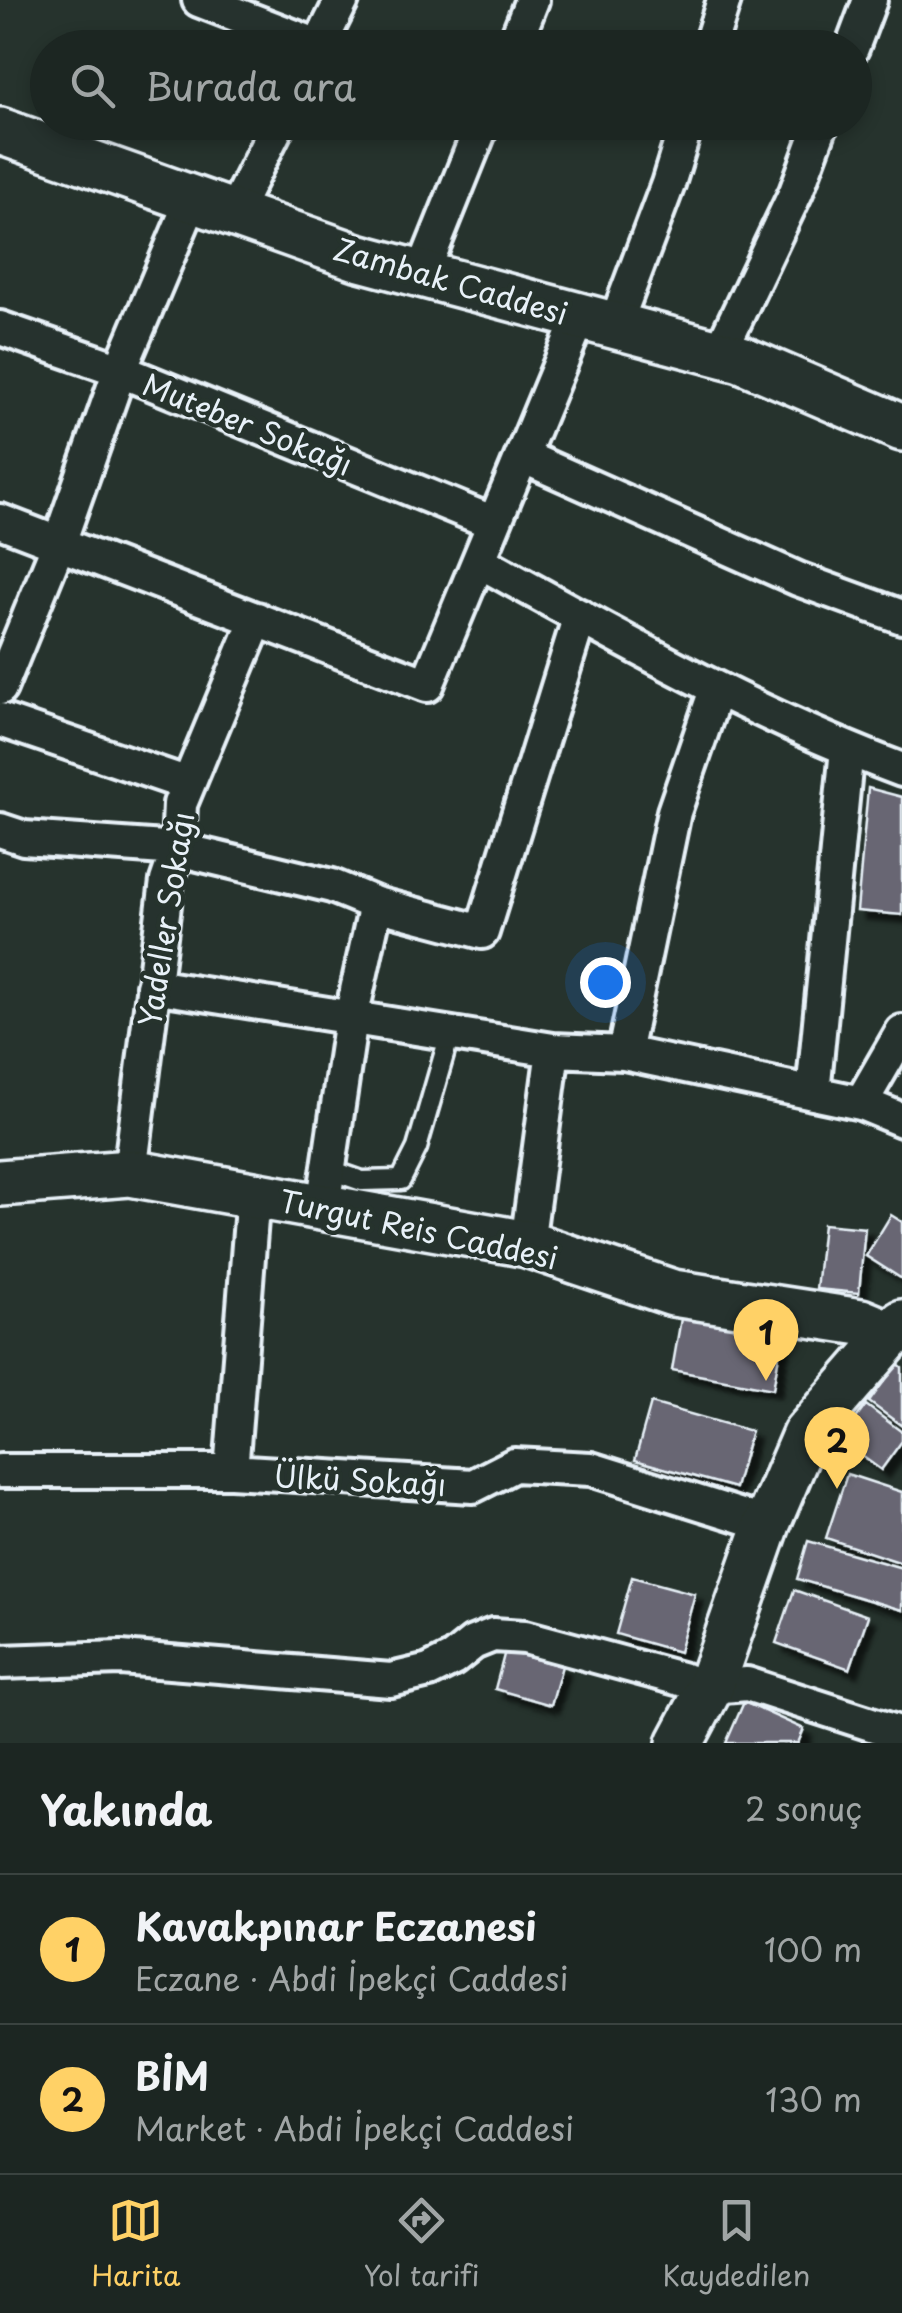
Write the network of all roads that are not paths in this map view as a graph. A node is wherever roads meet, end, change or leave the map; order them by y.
1 (199, 0) edge
2 (342, 0) edge
3 (532, 0) edge
4 (724, 0) edge
5 (870, 0) edge
6 (275, 30) edge
7 (327, 30) edge
8 (520, 30) edge
9 (715, 30) edge
10 (859, 30) edge
11 (0, 131) edge
12 (265, 140) edge
13 (476, 140) edge
14 (681, 140) edge
15 (815, 140) edge
16 (213, 205) junction
17 (422, 274) junction
18 (597, 321) junction
19 (0, 328) edge
20 (720, 352) junction
21 (120, 370) junction
22 (902, 428) edge
23 (522, 456) junction
24 (0, 521) edge
25 (494, 523) junction
26 (59, 543) junction
27 (479, 560) junction
28 (580, 616) junction
29 (902, 617) edge
30 (257, 620) junction
31 (0, 688) edge
32 (716, 690) junction
33 (0, 720) edge
34 (846, 749) junction
35 (902, 770) edge
36 (188, 784) junction
37 (0, 830) edge
38 (178, 848) junction
39 (376, 904) junction
40 (154, 986) junction
41 (351, 1018) junction
42 (902, 1032) edge
43 (450, 1034) junction
44 (553, 1050) junction
45 (624, 1054) junction
46 (813, 1093) junction
47 (860, 1102) junction
48 (902, 1120) edge
49 (130, 1172) junction
50 (0, 1183) edge
51 (325, 1188) junction
52 (253, 1194) junction
53 (527, 1244) junction
54 (898, 1333) edge
55 (0, 1471) edge
56 (231, 1471) junction
57 (767, 1524) junction
58 (0, 1662) edge
59 (710, 1686) junction
60 (902, 1734) edge
61 (680, 1743) edge

1 - 6 street
2 - 7 street
3 - 8 street
4 - 9 street
5 - 10 street
11 - 16 street, Zambak Caddesi
12 - 16 street
13 - 17 street
14 - 18 street
15 - 20 street
16 - 17 street, Zambak Caddesi
16 - 21 street
17 - 18 street, Zambak Caddesi
18 - 20 street, Zambak Caddesi
18 - 23 street
19 - 21 street, Muteber Sokağı
20 - 22 street, Zambak Caddesi
21 - 25 street, Muteber Sokağı
21 - 26 street
23 - 25 street
23 - 29 street
24 - 26 street
25 - 27 street
26 - 30 street
26 - 31 street
27 - 28 street
27 - 30 street
28 - 32 street
28 - 39 street
30 - 36 street, Yadeller Sokağı
32 - 34 street
32 - 45 street
33 - 36 street
34 - 35 street
34 - 46 street
36 - 38 street, Yadeller Sokağı
37 - 38 street
38 - 39 street
38 - 40 street, Yadeller Sokağı
39 - 41 street
40 - 41 street
40 - 49 street, Yadeller Sokağı
41 - 43 street
41 - 51 street
42 - 47 street
43 - 44 street
43 - 51 lane
44 - 45 street
44 - 53 street
45 - 46 street
46 - 47 street
47 - 48 street
49 - 50 street, Turgut Reis Caddesi
49 - 52 street, Turgut Reis Caddesi
51 - 52 street, Turgut Reis Caddesi
51 - 53 street, Turgut Reis Caddesi
52 - 56 street
53 - 54 street, Turgut Reis Caddesi
54 - 57 street
55 - 56 street, Ülkü Sokağı
56 - 57 street, Ülkü Sokağı
57 - 59 street
58 - 59 street
59 - 60 street
59 - 61 street

